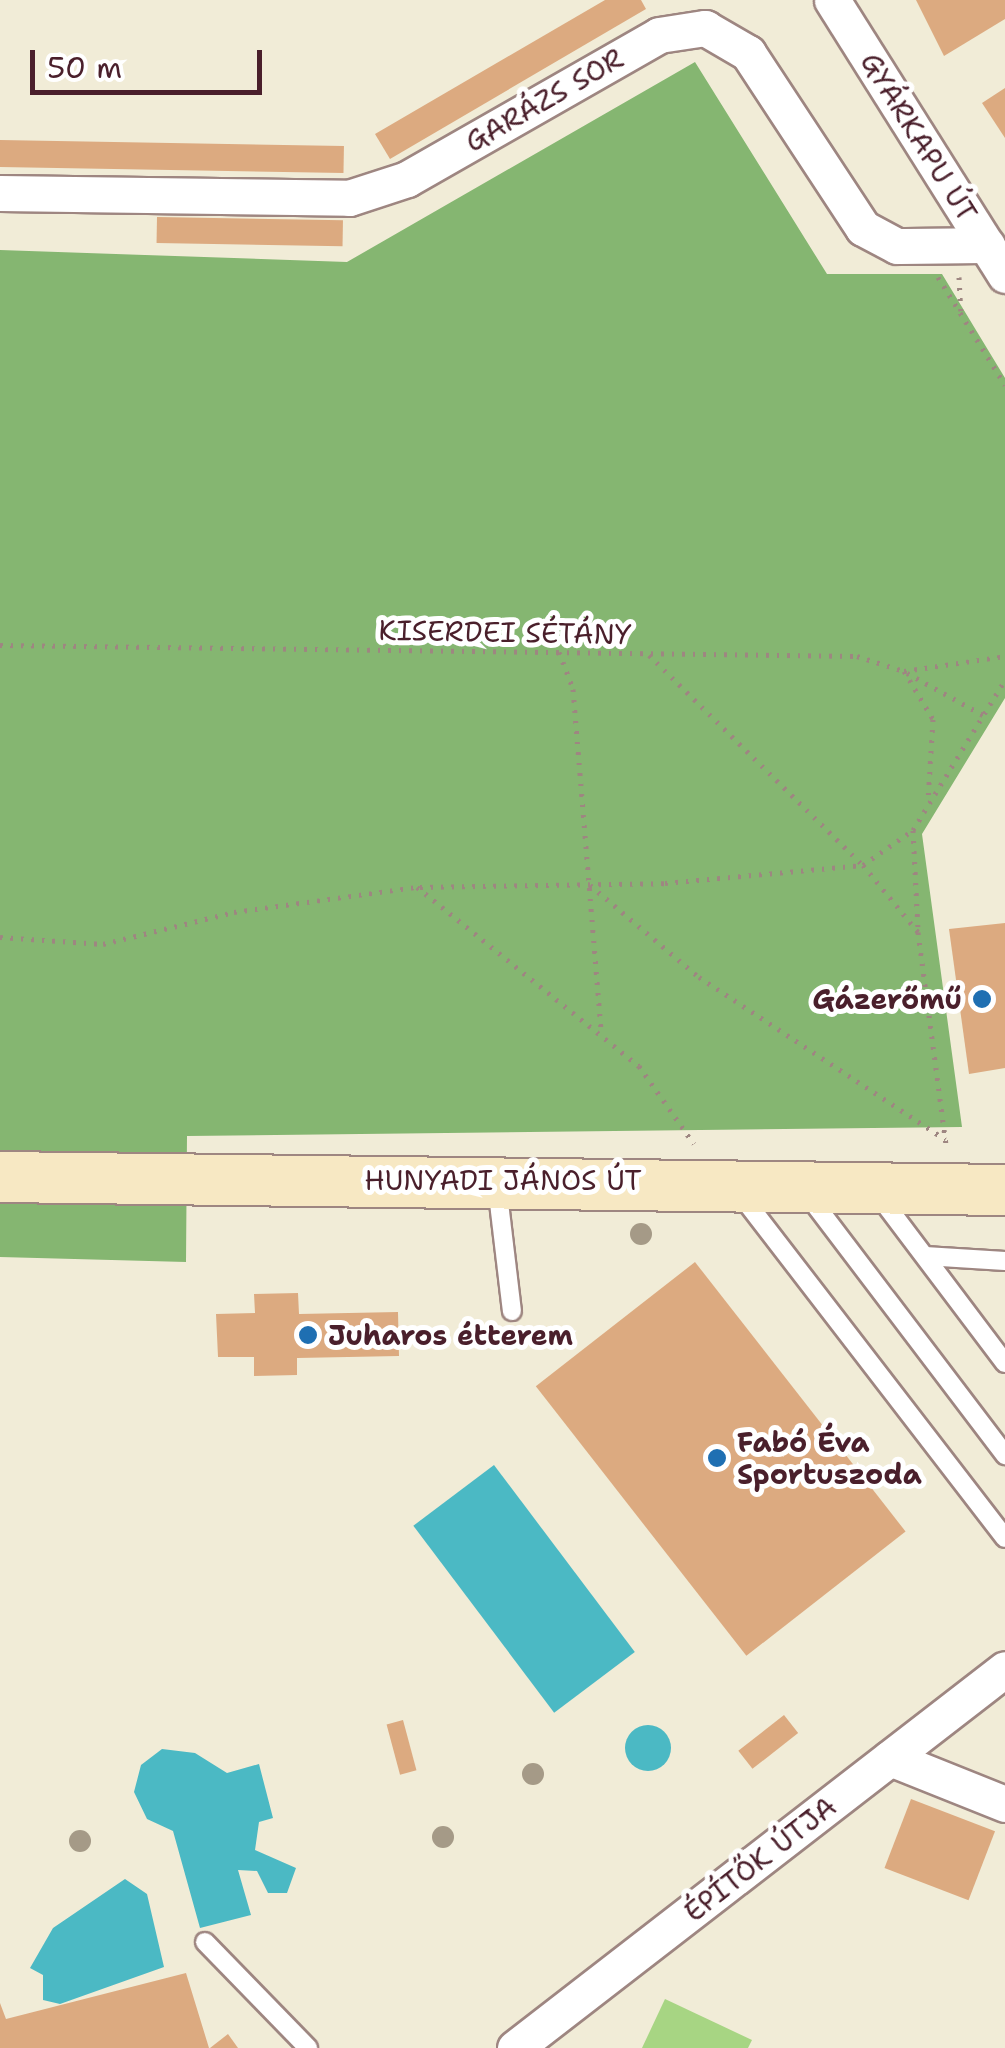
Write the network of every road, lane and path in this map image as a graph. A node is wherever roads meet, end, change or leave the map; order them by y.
1 (832, 0) edge
2 (0, 193) edge
3 (961, 258) junction
4 (1005, 275) edge
5 (961, 314) junction
6 (1005, 385) edge
7 (0, 645) edge
8 (559, 652) junction
9 (649, 655) junction
10 (1005, 656) edge
11 (904, 672) junction
12 (1005, 680) edge
13 (985, 716) junction
14 (926, 808) junction
15 (913, 830) junction
16 (863, 865) junction
17 (588, 883) junction
18 (417, 887) junction
19 (918, 932) junction
20 (0, 937) edge
21 (601, 1032) junction
22 (694, 1144) dead end
23 (0, 1178) edge
24 (496, 1180) junction
25 (730, 1181) junction
26 (797, 1182) junction
27 (870, 1184) junction
28 (1005, 1190) edge
29 (925, 1256) junction
30 (1005, 1261) edge
31 (512, 1311) dead end
32 (1005, 1363) edge
33 (1005, 1454) edge
34 (1005, 1538) edge
35 (1005, 1669) edge
36 (890, 1758) junction
37 (1005, 1804) edge
38 (205, 1942) dead end
39 (308, 2048) edge
40 (515, 2048) edge

1 - 3 street, GYÁRKAPU ÚT
2 - 3 street, GARÁZS SOR
3 - 4 street, GYÁRKAPU ÚT
3 - 5 path
3 - 5 path
5 - 6 path
7 - 8 path, KISERDEI SÉTÁNY
8 - 9 path, KISERDEI SÉTÁNY
8 - 17 path
9 - 11 path, KISERDEI SÉTÁNY
9 - 16 path
10 - 11 path, KISERDEI SÉTÁNY
11 - 13 path
11 - 14 path
12 - 13 path
13 - 14 path
14 - 15 path
15 - 16 path
15 - 19 path
16 - 17 path
16 - 19 path
17 - 18 path
17 - 19 path
17 - 21 path
18 - 20 path
18 - 21 path
21 - 22 path
23 - 24 street, HUNYADI JÁNOS ÚT
24 - 25 street, HUNYADI JÁNOS ÚT
24 - 31 lane
25 - 26 street, HUNYADI JÁNOS ÚT
25 - 34 lane
26 - 27 street, HUNYADI JÁNOS ÚT
26 - 33 lane
27 - 28 street, HUNYADI JÁNOS ÚT
27 - 29 lane
29 - 30 lane
29 - 32 lane
35 - 36 street, ÉPÍTŐK ÚTJA
36 - 37 street
36 - 40 street, ÉPÍTŐK ÚTJA
38 - 39 lane

